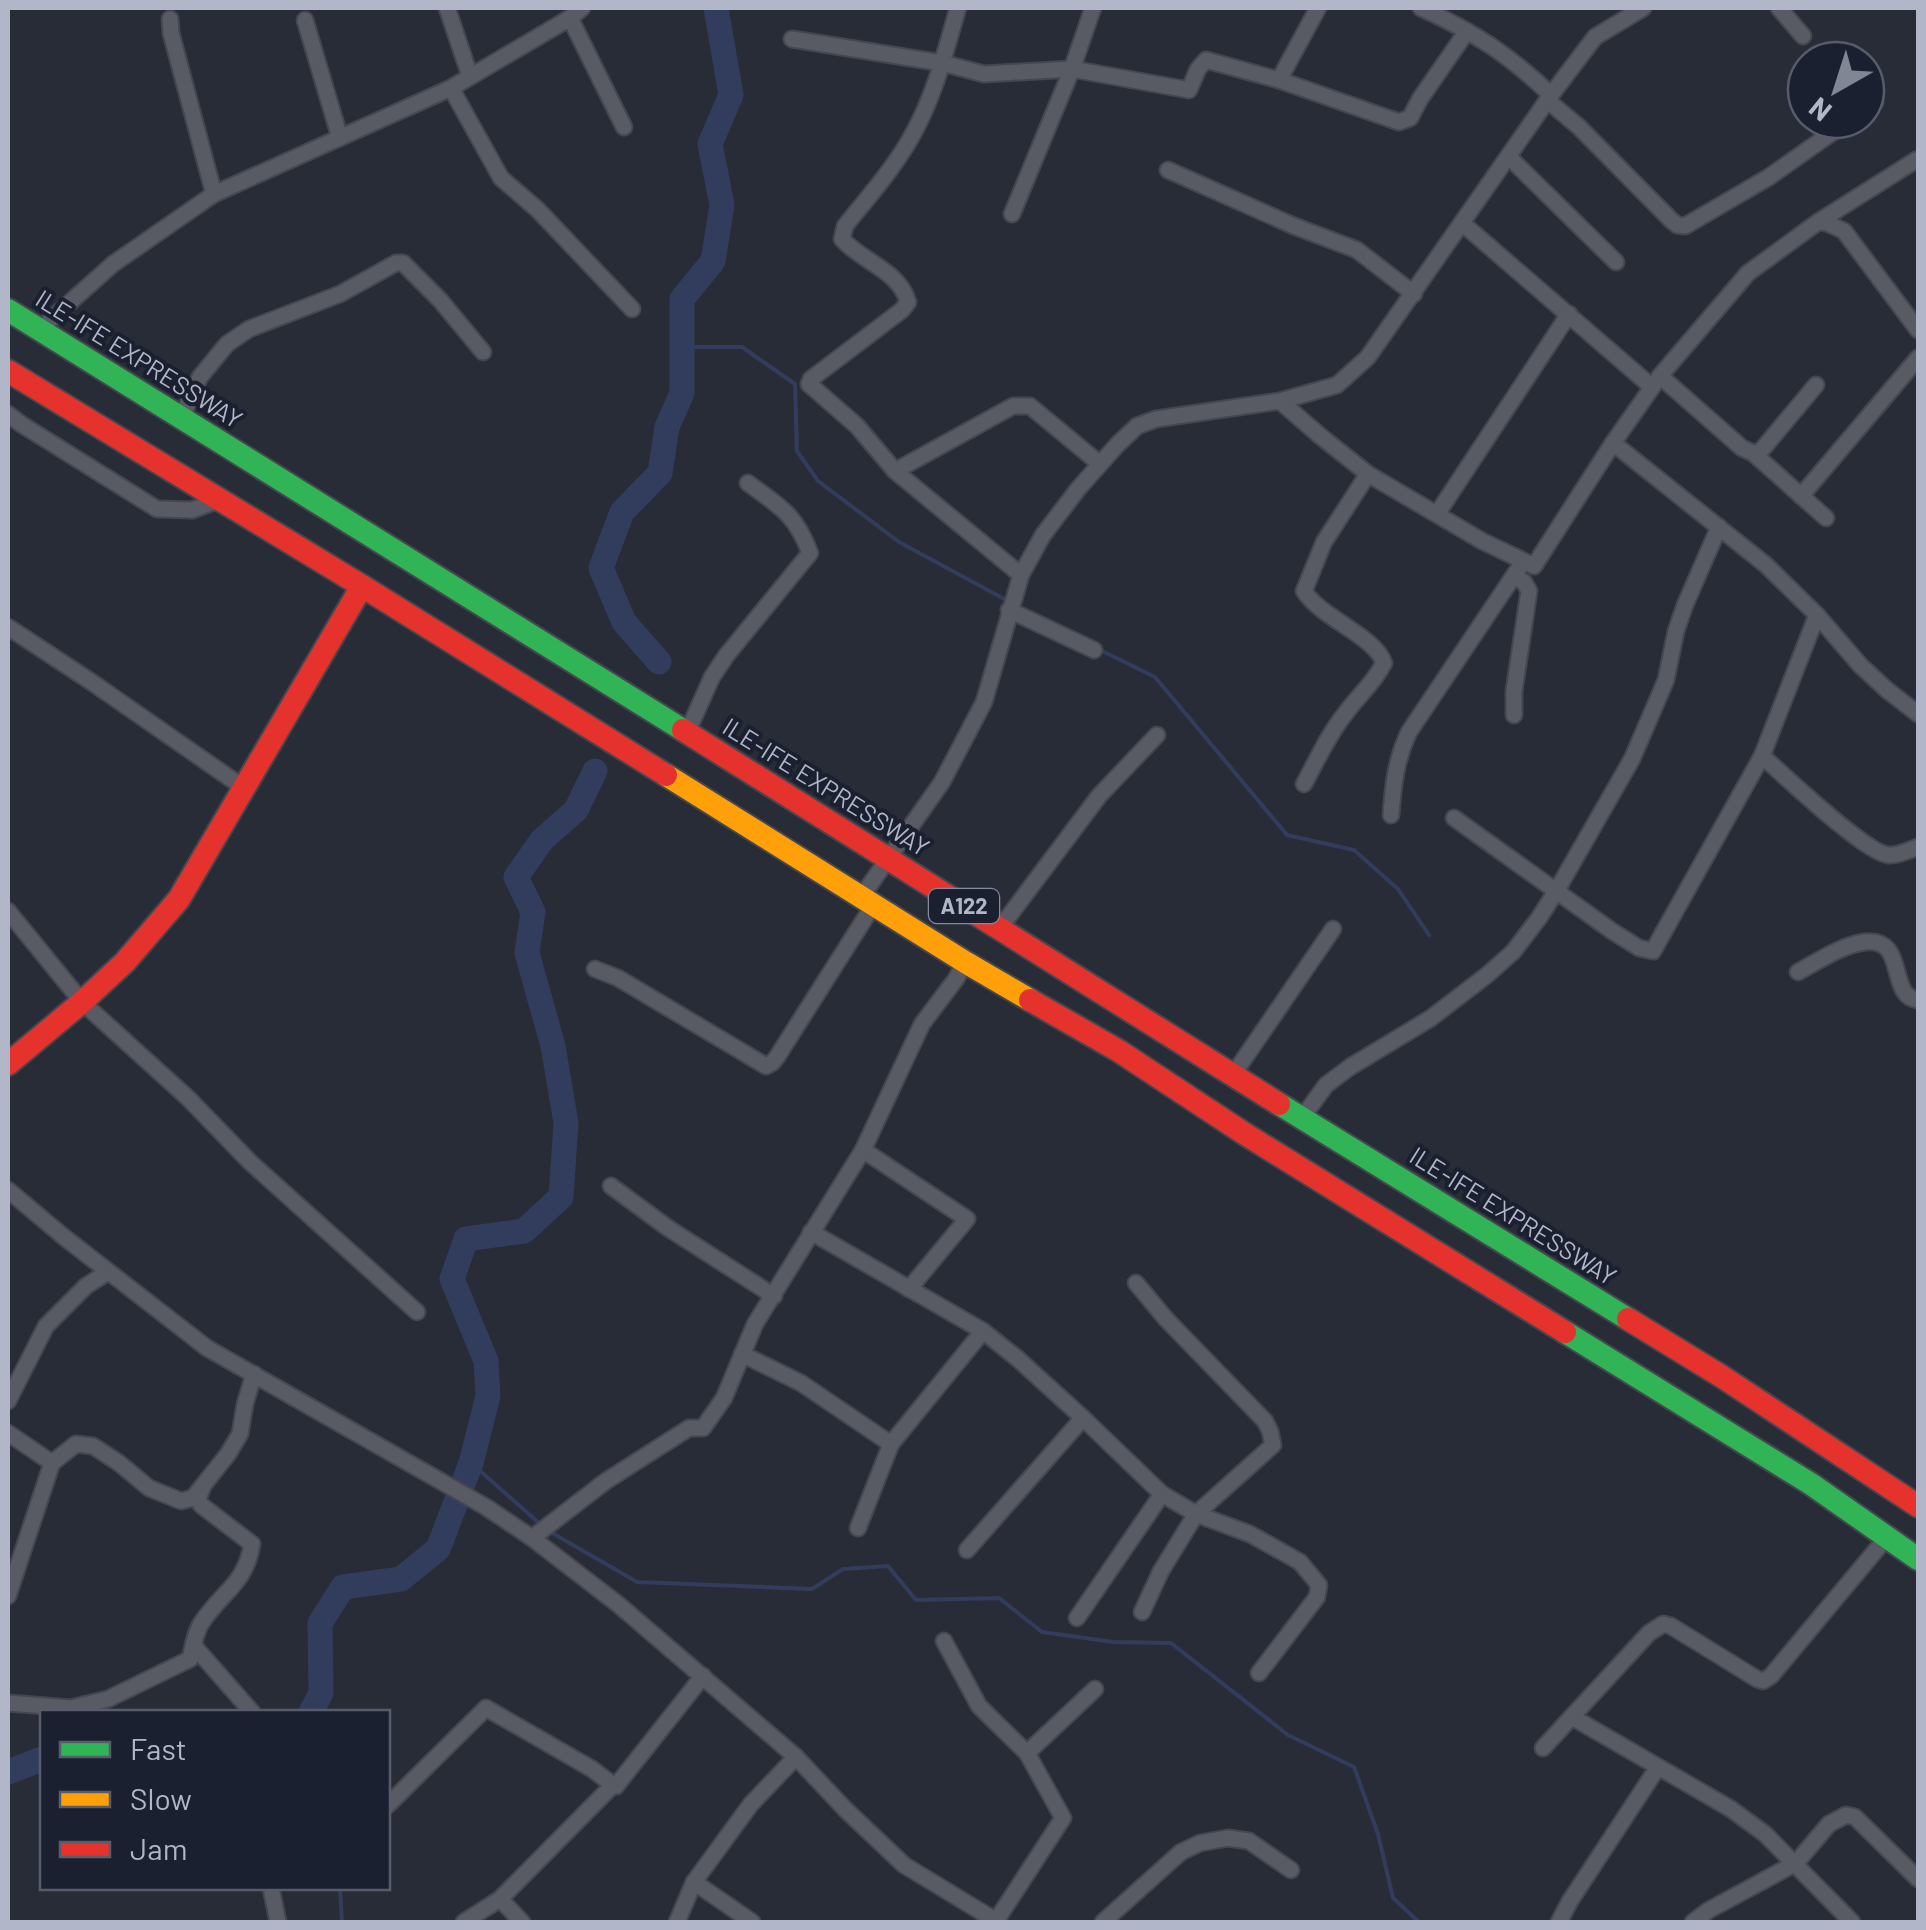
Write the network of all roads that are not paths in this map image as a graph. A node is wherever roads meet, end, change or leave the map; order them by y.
1 (447, 8) edge
2 (958, 8) edge
3 (1092, 8) edge
4 (1318, 8) edge
5 (1421, 8) edge
6 (1643, 8) edge
7 (1779, 8) edge
8 (576, 13) edge
9 (170, 19) dead end
10 (305, 20) dead end
11 (1467, 31) junction
12 (1803, 36) dead end
13 (792, 39) dead end
14 (942, 63) junction
15 (1072, 69) junction
16 (470, 76) junction
17 (1280, 80) junction
18 (451, 88) junction
19 (1549, 97) junction
20 (624, 127) dead end
21 (340, 138) junction
22 (1822, 140) edge
23 (1509, 157) junction
24 (1916, 160) edge
25 (1168, 170) dead end
26 (214, 194) junction
27 (1012, 214) dead end
28 (1818, 222) junction
29 (1462, 223) junction
30 (1616, 262) dead end
31 (1414, 294) junction
32 (632, 309) dead end
33 (8, 310) edge
34 (1569, 314) junction
35 (1917, 326) edge
36 (39, 330) junction
37 (483, 352) dead end
38 (1918, 358) edge
39 (8, 371) edge
40 (1656, 382) junction
41 (1816, 385) dead end
42 (1280, 401) junction
43 (8, 414) edge
44 (182, 416) junction
45 (1614, 443) junction
46 (1753, 454) junction
47 (1100, 464) junction
48 (895, 471) junction
49 (1368, 474) junction
50 (748, 483) dead end
51 (1801, 496) junction
52 (219, 500) junction
53 (266, 500) junction
54 (1436, 514) junction
55 (1826, 518) dead end
56 (1719, 528) junction
57 (1519, 569) junction
58 (1020, 576) junction
59 (362, 586) junction
60 (1011, 606) junction
61 (1817, 615) junction
62 (8, 627) edge
63 (1094, 650) dead end
64 (1514, 714) dead end
65 (1918, 714) edge
66 (686, 732) junction
67 (1157, 735) dead end
68 (1762, 756) junction
69 (734, 764) junction
70 (1304, 784) dead end
71 (244, 788) junction
72 (720, 808) junction
73 (1391, 815) dead end
74 (1454, 818) dead end
75 (1918, 847) edge
76 (887, 858) junction
77 (1558, 890) junction
78 (868, 900) junction
79 (8, 910) edge
80 (1000, 928) junction
81 (1334, 929) dead end
82 (965, 962) junction
83 (595, 969) dead end
84 (1798, 972) dead end
85 (1918, 1000) edge
86 (82, 1002) junction
87 (8, 1064) edge
88 (1232, 1076) junction
89 (1302, 1118) junction
90 (863, 1150) junction
91 (610, 1186) dead end
92 (8, 1190) edge
93 (810, 1232) junction
94 (108, 1272) junction
95 (1136, 1282) dead end
96 (910, 1288) junction
97 (774, 1296) junction
98 (417, 1312) dead end
99 (983, 1331) junction
100 (742, 1354) junction
101 (254, 1374) junction
102 (8, 1400) edge
103 (1083, 1418) junction
104 (8, 1433) edge
105 (892, 1444) junction
106 (52, 1463) junction
107 (202, 1489) junction
108 (1162, 1494) junction
109 (1918, 1506) edge
110 (1196, 1514) junction
111 (858, 1528) dead end
112 (1886, 1537) junction
113 (532, 1538) junction
114 (968, 1550) dead end
115 (1918, 1559) edge
116 (8, 1596) edge
117 (1142, 1612) dead end
118 (1076, 1618) dead end
119 (944, 1641) dead end
120 (194, 1646) junction
121 (1259, 1673) dead end
122 (703, 1676) junction
123 (1095, 1689) dead end
124 (8, 1703) edge
125 (250, 1710) edge
126 (1572, 1716) junction
127 (1543, 1748) dead end
128 (1026, 1753) junction
129 (796, 1757) junction
130 (1658, 1767) junction
131 (613, 1785) junction
132 (390, 1804) edge
133 (1796, 1863) junction
134 (1290, 1870) dead end
135 (1918, 1878) edge
136 (694, 1882) junction
137 (272, 1890) edge
138 (500, 1899) junction
139 (278, 1922) edge
140 (464, 1922) edge
141 (522, 1922) edge
142 (678, 1922) edge
143 (752, 1922) edge
144 (997, 1922) edge
145 (1103, 1922) edge
146 (1559, 1922) edge
147 (1693, 1922) edge
148 (1852, 1922) edge

1 - 16 street
2 - 14 street
3 - 15 street
4 - 17 street
5 - 11 street
6 - 19 street
7 - 12 street
8 - 16 street
8 - 20 street
9 - 26 street
10 - 21 street
11 - 17 street
11 - 19 street
13 - 14 street
14 - 15 street
14 - 48 street
15 - 17 street
15 - 27 street
16 - 18 street
18 - 21 street
18 - 32 street
19 - 22 street
19 - 23 street
21 - 26 street
23 - 29 street
23 - 30 street
24 - 28 street
25 - 31 street
26 - 36 street
28 - 35 street
28 - 40 street
29 - 31 street
29 - 34 street
31 - 42 street
33 - 36 main road, ILE-IFE EXPRESSWAY / A122
34 - 40 street
34 - 54 street
36 - 44 main road, ILE-IFE EXPRESSWAY / A122
37 - 44 street
38 - 51 street
39 - 52 main road, ILE-IFE EXPRESSWAY / A122
40 - 45 street
40 - 46 street
41 - 46 street
42 - 47 street
42 - 49 street
43 - 52 street
44 - 53 main road, ILE-IFE EXPRESSWAY / A122
45 - 56 street
45 - 57 street
46 - 51 street
47 - 48 street
47 - 58 street
48 - 58 street
49 - 54 street
49 - 70 street
50 - 66 street
51 - 55 street
52 - 53 main road, ILE-IFE EXPRESSWAY / A122
53 - 59 main road, ILE-IFE EXPRESSWAY / A122
53 - 66 main road, ILE-IFE EXPRESSWAY / A122
54 - 57 street
56 - 61 street
56 - 77 street
57 - 64 street
57 - 73 street
58 - 60 street
59 - 71 main road
59 - 72 main road, ILE-IFE EXPRESSWAY / A122
60 - 63 street
60 - 76 street
61 - 65 street
61 - 68 street
62 - 71 street
66 - 69 main road, ILE-IFE EXPRESSWAY / A122
67 - 80 street
68 - 75 street
68 - 77 street
69 - 72 main road
69 - 76 main road, ILE-IFE EXPRESSWAY / A122
71 - 86 main road
72 - 78 main road, ILE-IFE EXPRESSWAY / A122
74 - 77 street
76 - 78 street
76 - 80 main road, ILE-IFE EXPRESSWAY / A122
77 - 89 street
78 - 82 main road, ILE-IFE EXPRESSWAY / A122
78 - 83 street
79 - 86 street
80 - 88 main road, ILE-IFE EXPRESSWAY / A122
81 - 88 street
82 - 90 street
82 - 112 main road, ILE-IFE EXPRESSWAY / A122
84 - 85 street
86 - 87 main road
86 - 98 street
88 - 89 main road, ILE-IFE EXPRESSWAY / A122
89 - 109 main road, ILE-IFE EXPRESSWAY / A122
90 - 93 street
90 - 96 street
91 - 97 street
92 - 94 street
93 - 96 street
93 - 97 street
94 - 101 street
94 - 102 street
95 - 110 street
96 - 99 street
97 - 100 street
99 - 103 street
99 - 105 street
100 - 105 street
100 - 113 street
101 - 107 street
101 - 113 street
103 - 108 street
103 - 114 street
104 - 106 street
105 - 111 street
106 - 107 street
106 - 116 street
107 - 120 street
108 - 110 street
108 - 118 street
110 - 117 street
110 - 121 street
112 - 115 main road, ILE-IFE EXPRESSWAY / A122
112 - 126 street
113 - 122 street
119 - 128 street
120 - 124 street
120 - 125 street
122 - 129 street
122 - 131 street
123 - 128 street
126 - 127 street
126 - 130 street
128 - 144 street
129 - 136 street
129 - 144 street
130 - 133 street
130 - 146 street
131 - 132 street
131 - 138 street
133 - 135 street
133 - 147 street
133 - 148 street
134 - 145 street
136 - 142 street
136 - 143 street
137 - 139 street
138 - 140 street
138 - 141 street

